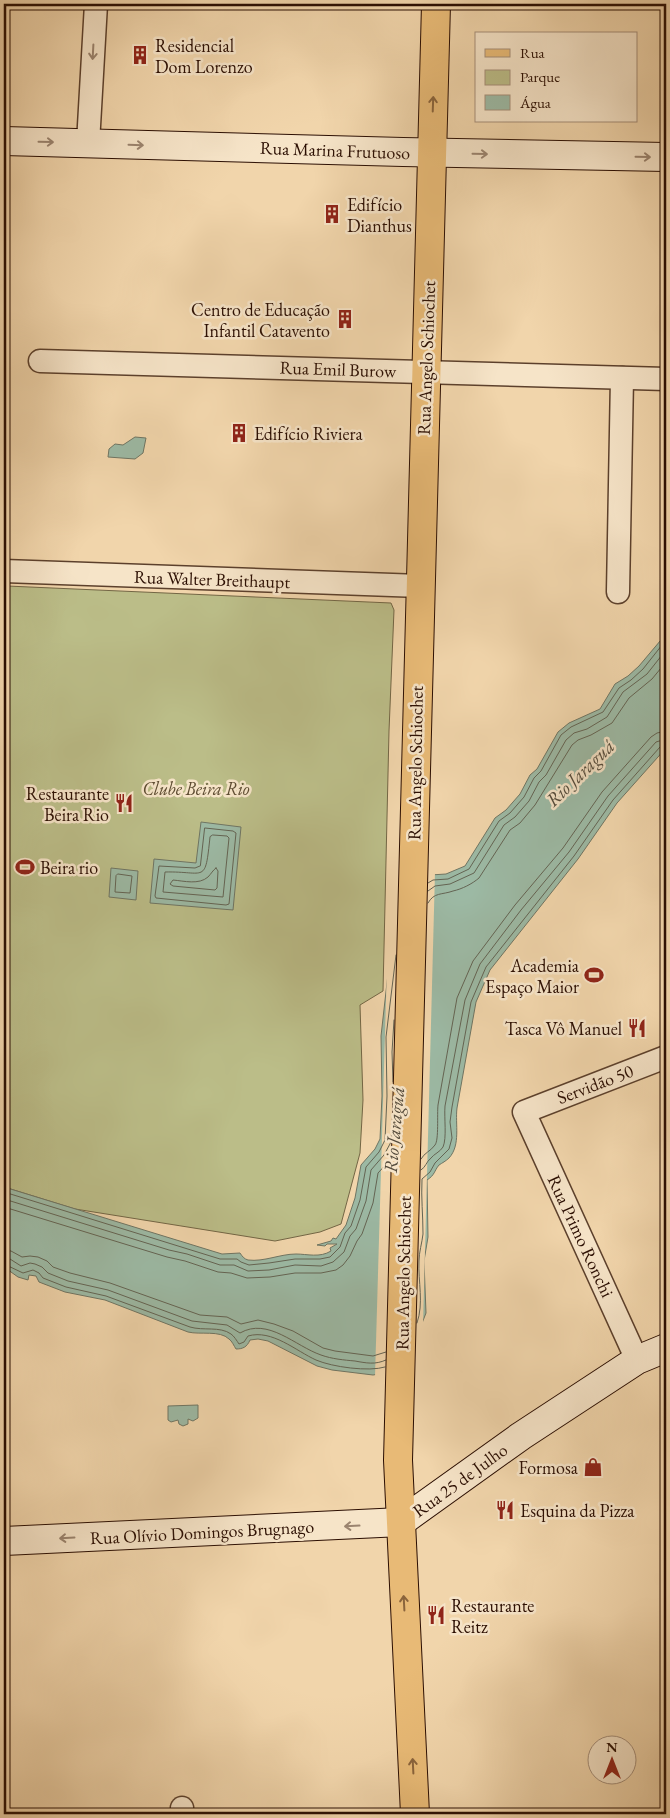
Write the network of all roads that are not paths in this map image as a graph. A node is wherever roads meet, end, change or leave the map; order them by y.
1 (96, 4) edge
2 (436, 4) edge
3 (4, 141) edge
4 (88, 144) junction
5 (432, 153) junction
6 (666, 157) edge
7 (40, 361) dead end
8 (425, 372) junction
9 (622, 378) junction
10 (666, 379) edge
11 (4, 571) edge
12 (420, 586) junction
13 (618, 592) dead end
14 (666, 1057) edge
15 (524, 1112) joint
16 (666, 1348) edge
17 (638, 1360) junction
18 (401, 1522) junction
19 (4, 1541) edge
20 (415, 1814) edge

1 -> 4 street
5 -> 2 main road, Rua Angelo Schiochet
3 -> 4 main road, Rua Marina Frutuoso
4 -> 5 main road, Rua Marina Frutuoso
5 -> 6 main road, Rua Marina Frutuoso
5 - 8 main road, Rua Angelo Schiochet
7 - 8 street, Rua Emil Burow
8 - 9 street, Rua Emil Burow
8 - 12 main road, Rua Angelo Schiochet
9 - 10 street, Rua Emil Burow
9 - 13 street
11 - 12 street, Rua Walter Breithaupt
12 - 18 main road, Rua Angelo Schiochet
14 - 15 street, Servidão 50
15 - 17 street, Rua Primo Ronchi
16 - 17 main road, Rua 25 de Julho
17 - 18 main road, Rua 25 de Julho
18 -> 19 main road, Rua Olívio Domingos Brugnago
20 -> 18 main road, Rua 25 de Julho

